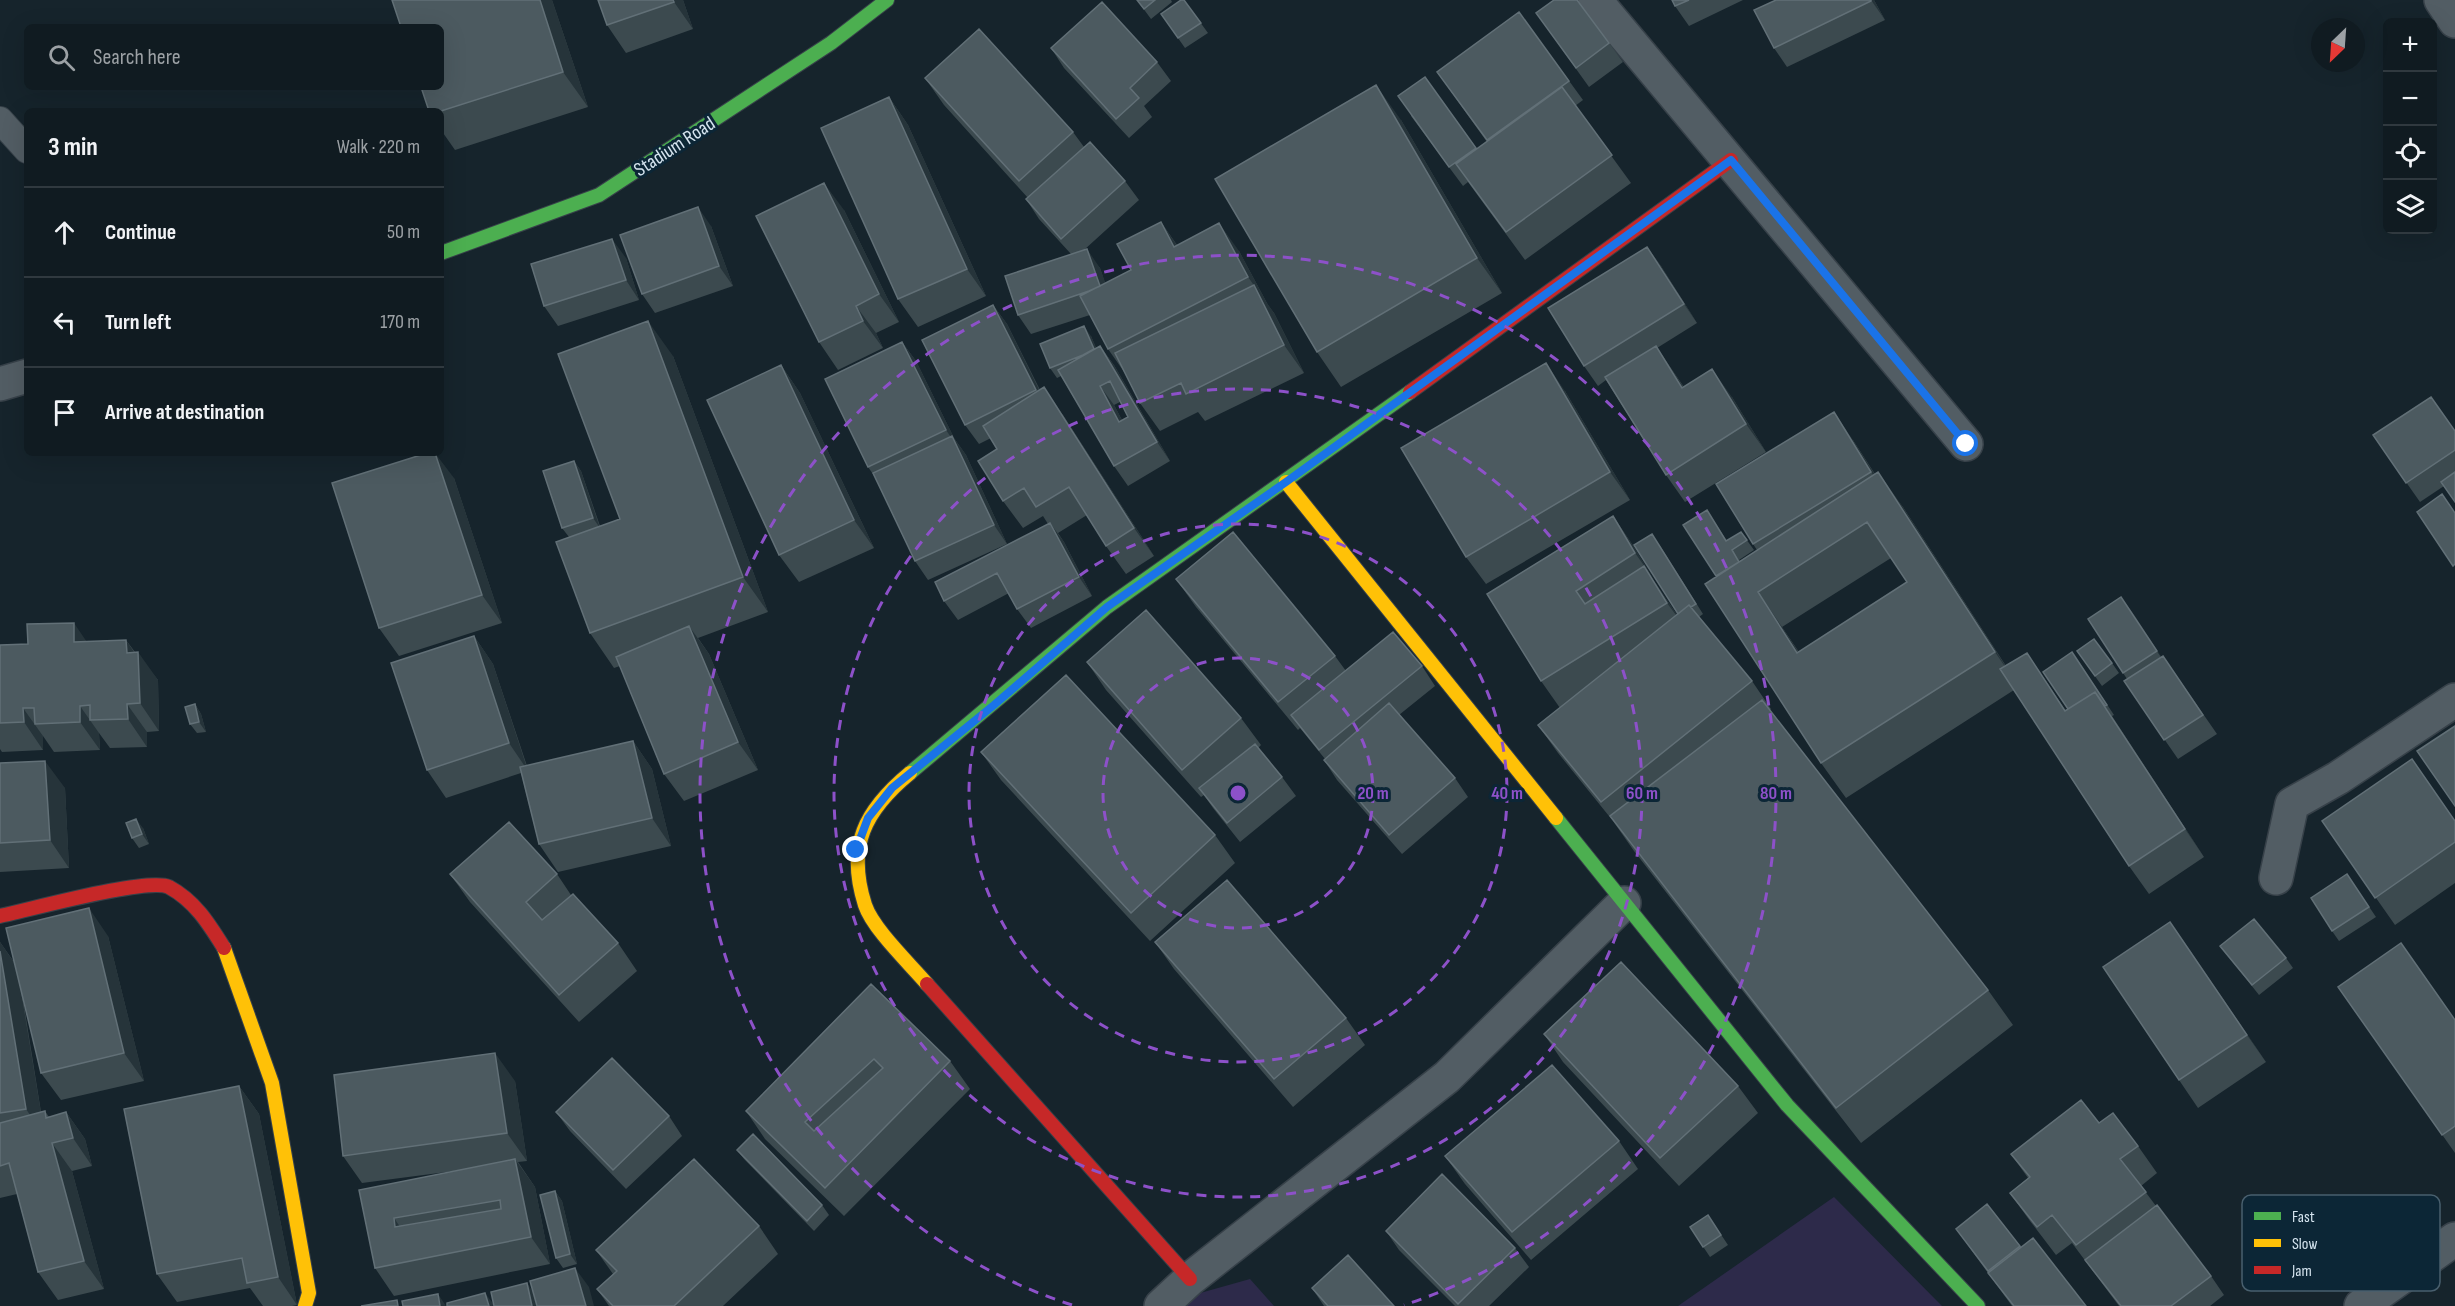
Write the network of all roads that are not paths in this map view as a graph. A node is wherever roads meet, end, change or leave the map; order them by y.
1 (887, 0) edge
2 (1594, 0) edge
3 (0, 120) edge
4 (24, 147) edge
5 (1731, 160) junction
6 (444, 252) edge
7 (24, 377) edge
8 (0, 384) edge
9 (1966, 444) dead end
10 (1286, 482) junction
11 (2455, 700) edge
12 (2276, 878) dead end
13 (1624, 903) junction
14 (0, 916) edge
15 (2455, 1239) edge
16 (2440, 1250) edge
17 (1190, 1279) junction
18 (2382, 1291) edge
19 (305, 1306) edge
20 (1161, 1306) edge
21 (1978, 1306) edge
22 (2361, 1306) edge

1 - 6 street, Stadium Road
2 - 5 street
3 - 4 lane
5 - 9 street
5 - 10 street
7 - 8 street
10 - 13 street
10 - 17 street
11 - 12 street
13 - 17 street
13 - 21 street
14 - 19 street
15 - 16 street
17 - 20 street
18 - 22 street

